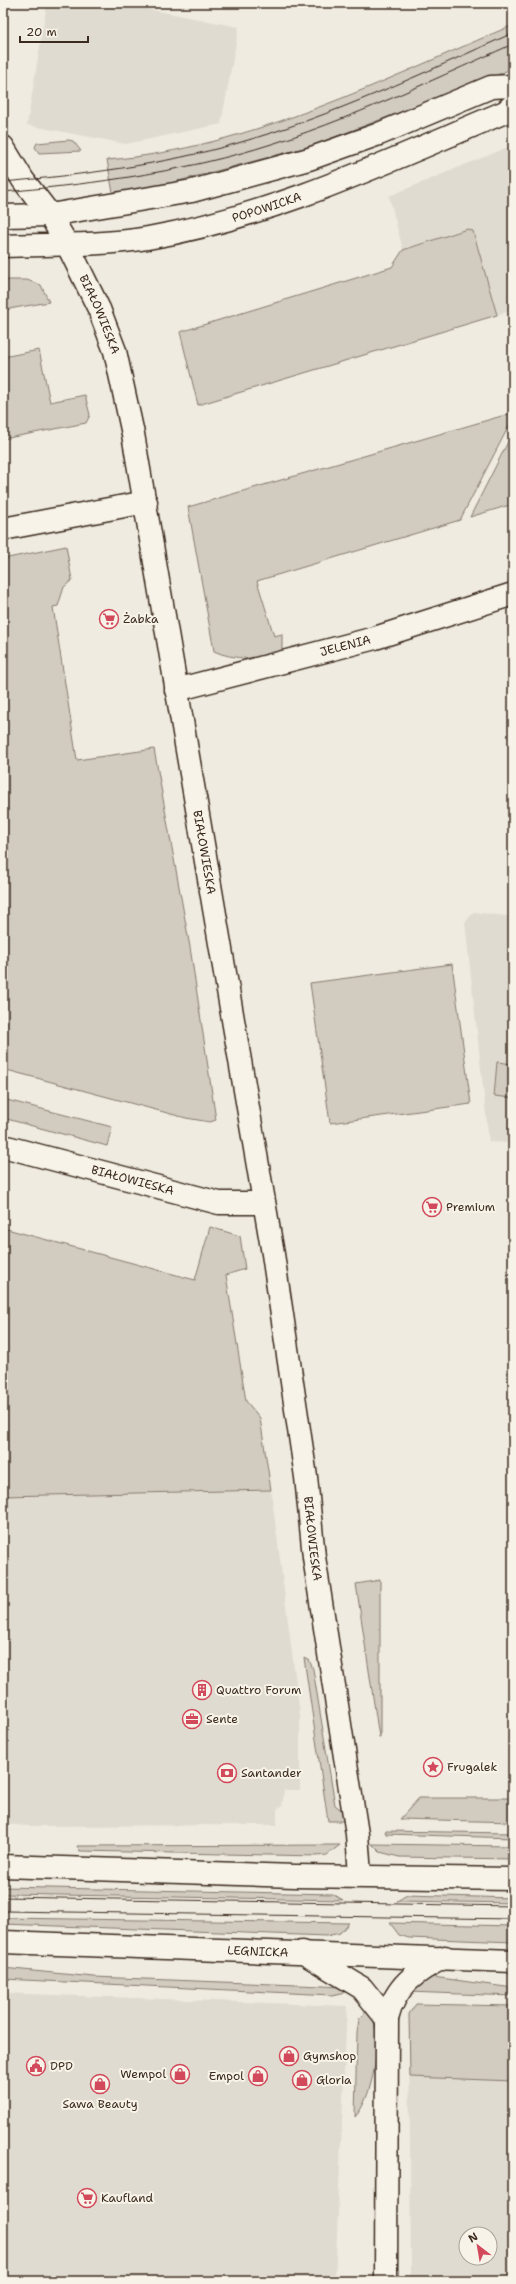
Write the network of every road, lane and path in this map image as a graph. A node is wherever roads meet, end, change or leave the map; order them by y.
1 (513, 86) edge
2 (513, 105) edge
3 (3, 147) edge
4 (50, 215) junction
5 (3, 216) edge
6 (3, 246) edge
7 (68, 246) junction
8 (146, 502) junction
9 (3, 529) edge
10 (513, 594) edge
11 (176, 690) junction
12 (3, 1146) edge
13 (263, 1203) junction
14 (3, 1866) edge
15 (360, 1875) junction
16 (513, 1879) edge
17 (3, 1942) edge
18 (302, 1952) junction
19 (445, 1957) junction
20 (513, 1961) edge
21 (387, 2019) junction
22 (386, 2281) edge

1 - 4 street
2 - 7 street, POPOWICKA
3 - 4 street, BIAŁOWIESKA
4 - 5 street
4 - 7 street, BIAŁOWIESKA
6 - 7 street, POPOWICKA
7 - 8 street, BIAŁOWIESKA
8 - 9 street
8 - 11 street, BIAŁOWIESKA
10 - 11 street, JELENIA
11 - 13 street, BIAŁOWIESKA
12 - 13 street, BIAŁOWIESKA
13 - 15 street, BIAŁOWIESKA
14 - 15 street
15 - 16 street
17 - 18 street, LEGNICKA
18 - 19 street, LEGNICKA
18 - 21 street
19 - 20 street, LEGNICKA
19 - 21 street
21 - 22 street

